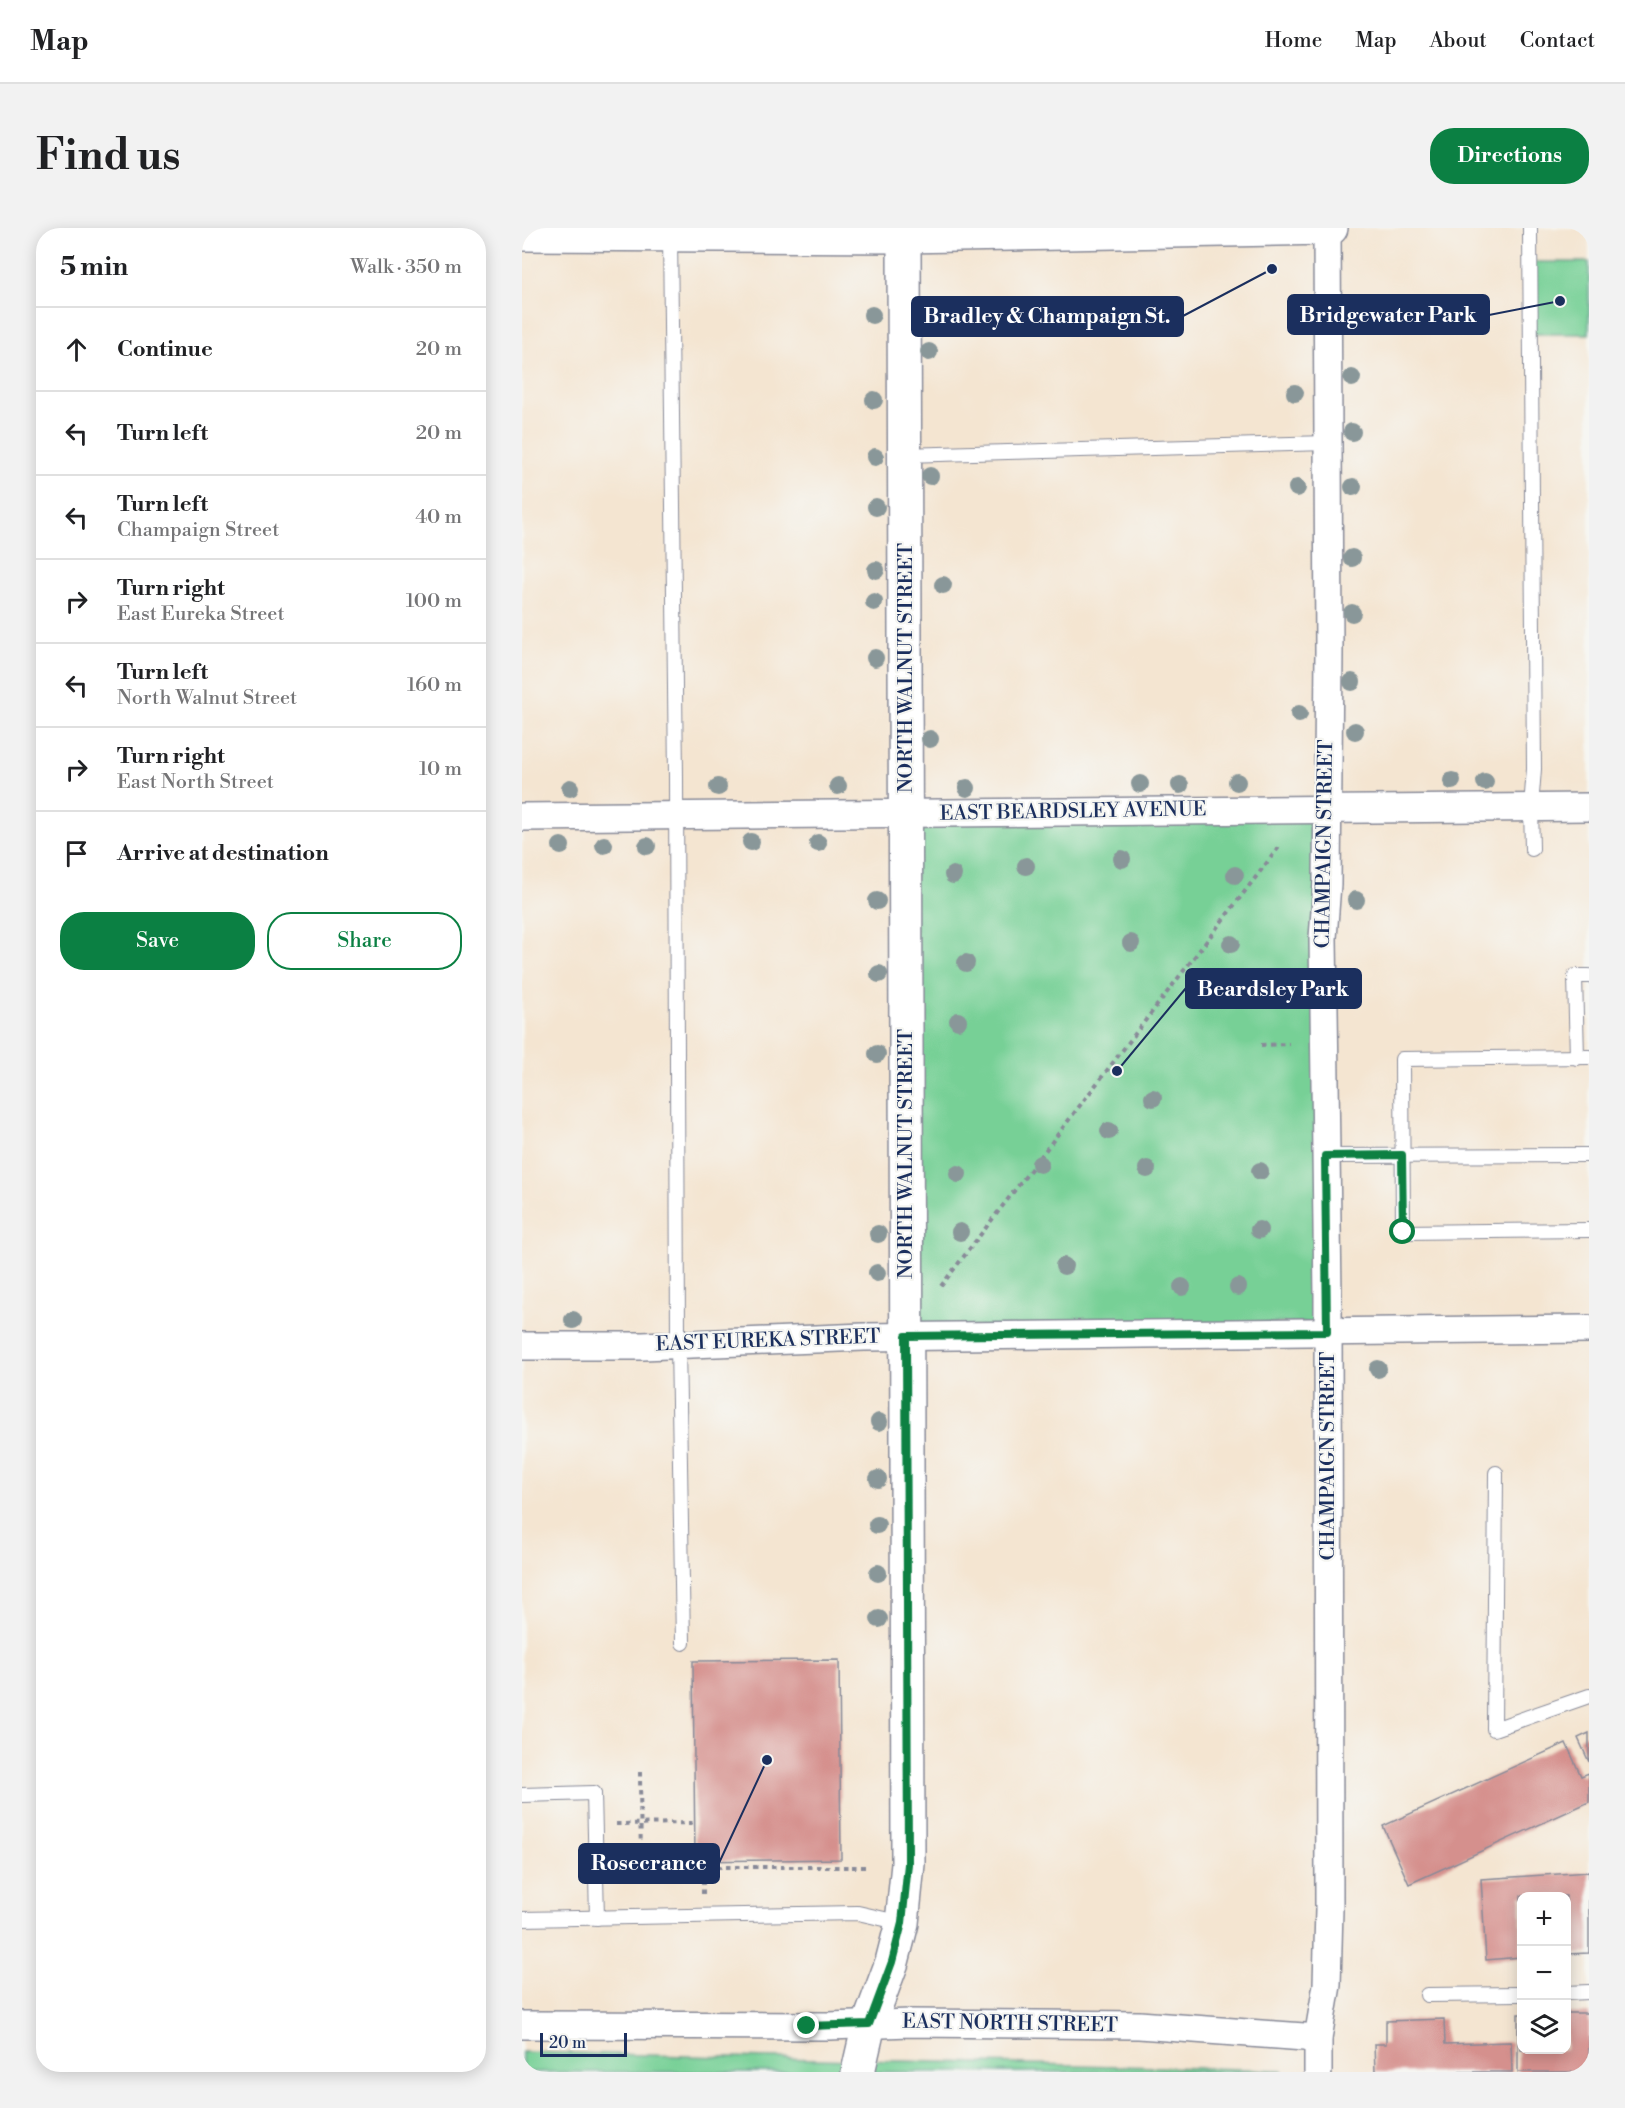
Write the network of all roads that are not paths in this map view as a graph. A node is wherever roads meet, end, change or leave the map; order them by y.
1 (1328, 228) edge
2 (1530, 228) edge
3 (1113, 230) edge
4 (670, 231) edge
5 (904, 232) edge
6 (522, 234) edge
7 (1328, 443) junction
8 (905, 455) junction
9 (1531, 807) junction
10 (1589, 807) edge
11 (1327, 809) junction
12 (907, 813) junction
13 (676, 816) junction
14 (522, 817) edge
15 (1532, 849) dead end
16 (1589, 976) edge
17 (1583, 1057) edge
18 (1402, 1155) junction
19 (1589, 1155) edge
20 (1325, 1156) junction
21 (1589, 1230) edge
22 (1589, 1329) edge
23 (1327, 1332) junction
24 (906, 1336) junction
25 (678, 1344) junction
26 (522, 1346) edge
27 (1496, 1473) dead end
28 (683, 1643) dead end
29 (1589, 1696) edge
30 (522, 1795) edge
31 (597, 1918) junction
32 (522, 1919) edge
33 (902, 1923) junction
34 (1589, 1992) edge
35 (1571, 1993) edge
36 (1517, 1994) edge
37 (1427, 1995) dead end
38 (869, 2024) junction
39 (522, 2025) edge
40 (1318, 2038) junction
41 (858, 2072) edge
42 (1318, 2072) edge

1 - 3 street
1 - 7 street, CHAMPAIGN STREET
2 - 9 lane
3 - 5 street
4 - 5 street
4 - 6 street
4 - 13 lane
5 - 8 street, NORTH WALNUT STREET
7 - 8 lane
7 - 11 street, CHAMPAIGN STREET
8 - 12 street, NORTH WALNUT STREET
9 - 10 street, EAST BEARDSLEY AVENUE
9 - 11 street, EAST BEARDSLEY AVENUE
9 - 15 lane
11 - 12 street, EAST BEARDSLEY AVENUE
11 - 20 street, CHAMPAIGN STREET
12 - 13 street, EAST BEARDSLEY AVENUE
12 - 24 street, NORTH WALNUT STREET
13 - 14 street, EAST BEARDSLEY AVENUE
13 - 25 lane
16 - 17 lane
17 - 18 lane
18 - 19 lane
18 - 20 lane
18 - 21 lane
20 - 23 street, CHAMPAIGN STREET
22 - 23 street, EAST EUREKA STREET
23 - 24 street, EAST EUREKA STREET
23 - 40 street, CHAMPAIGN STREET
24 - 25 street, EAST EUREKA STREET
24 - 33 street, NORTH WALNUT STREET
25 - 26 street, EAST EUREKA STREET
25 - 28 lane
27 - 29 lane
30 - 31 lane
31 - 32 lane
31 - 33 lane
33 - 38 street, NORTH WALNUT STREET
34 - 35 lane
36 - 37 lane
38 - 39 street, EAST NORTH STREET
38 - 40 street, EAST NORTH STREET
38 - 41 street, NORTH WALNUT STREET
40 - 42 street, CHAMPAIGN STREET

